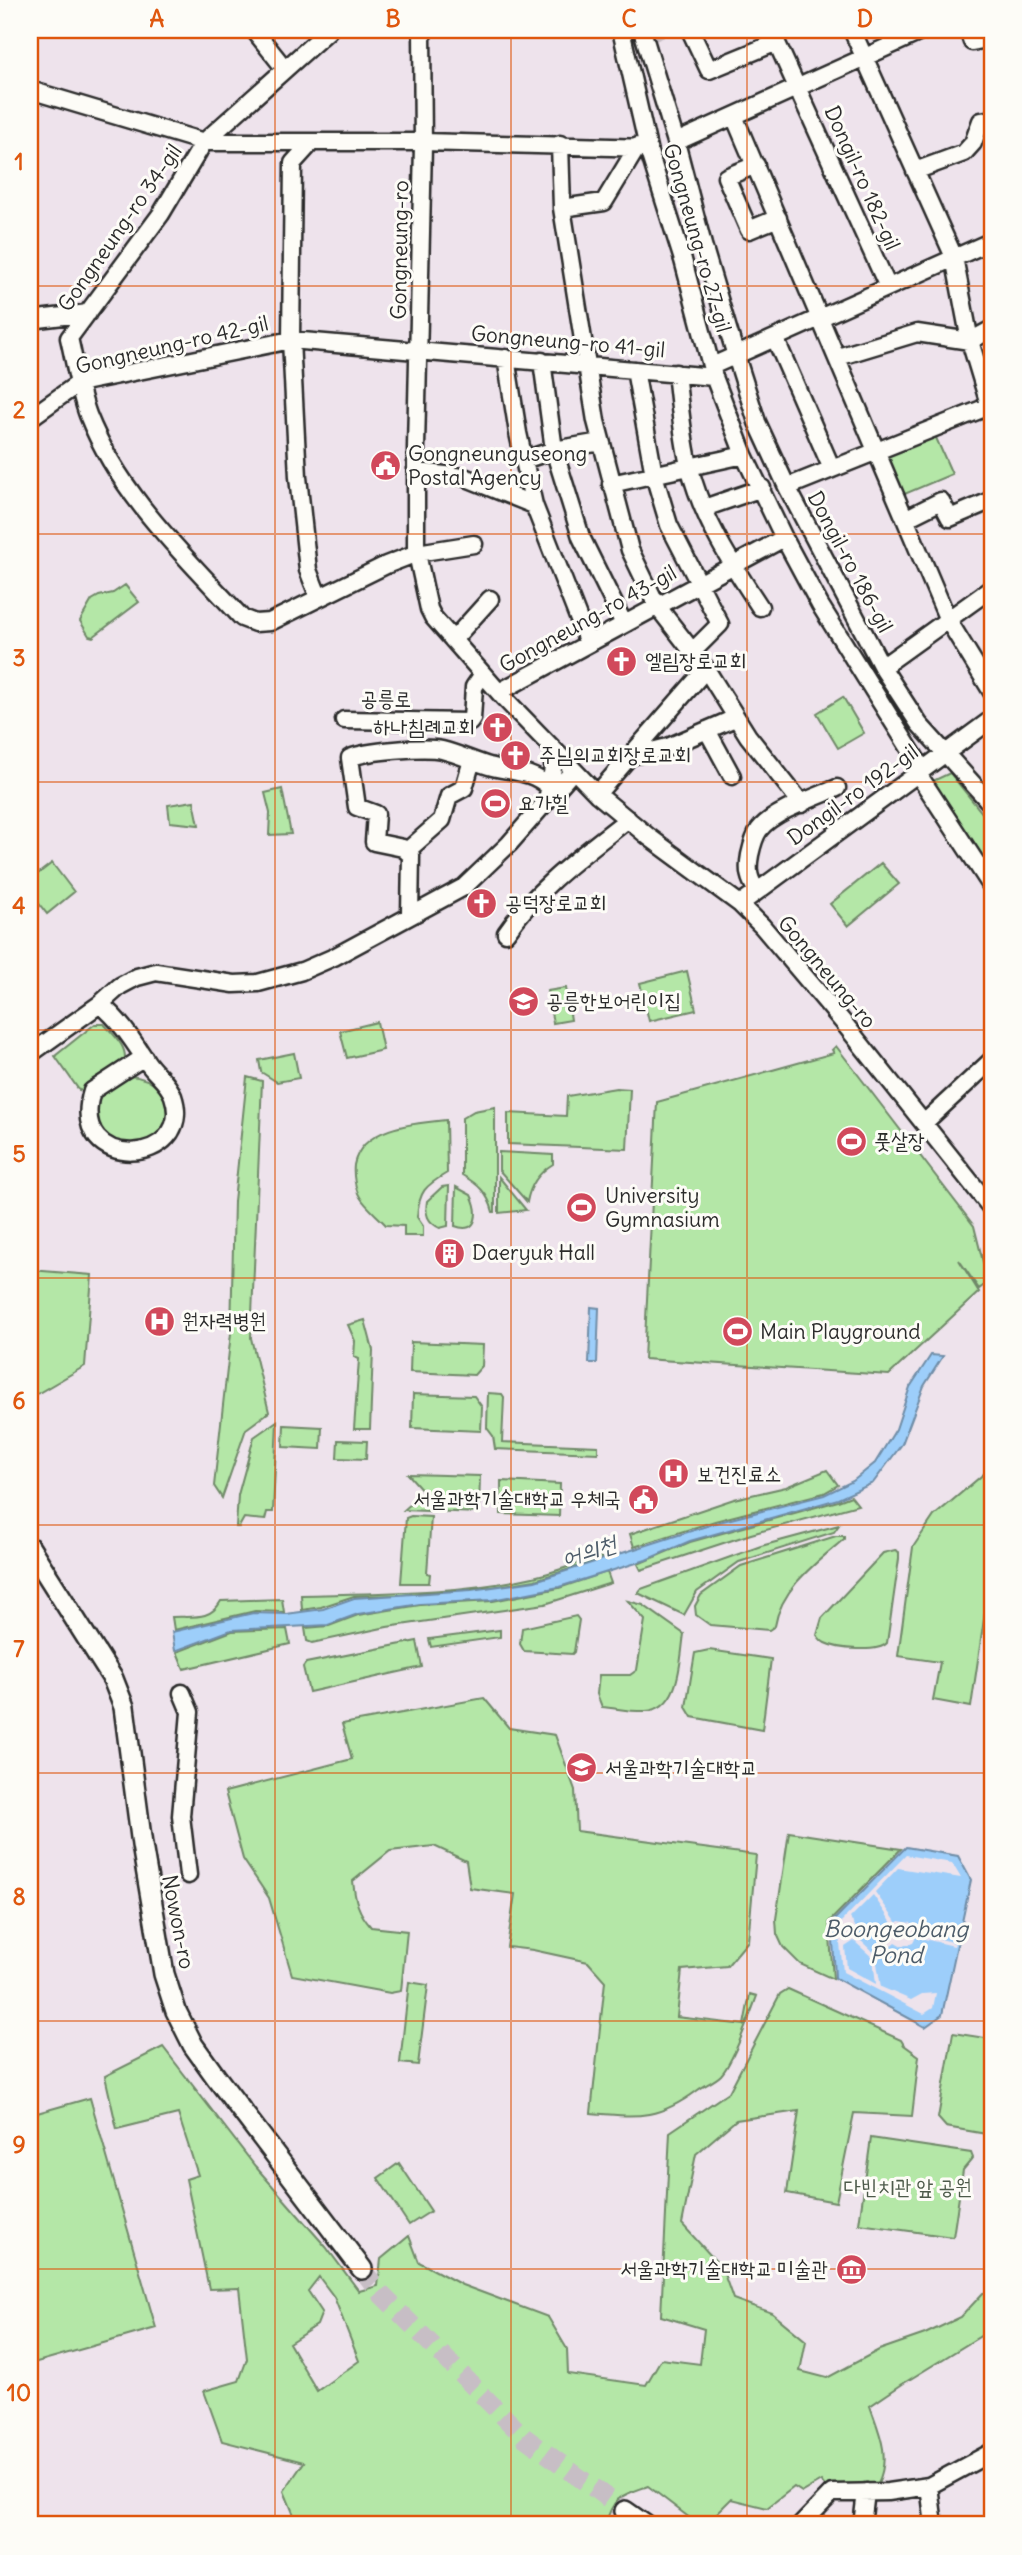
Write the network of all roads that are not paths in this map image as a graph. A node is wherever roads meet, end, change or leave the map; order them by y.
1 (254, 30) edge
2 (422, 30) edge
3 (621, 30) edge
4 (690, 30) edge
5 (852, 30) edge
6 (925, 30) edge
7 (968, 30) edge
8 (318, 33) edge
9 (907, 33) edge
10 (644, 35) edge
11 (774, 36) edge
12 (992, 43) edge
13 (865, 59) junction
14 (285, 69) junction
15 (798, 87) junction
16 (30, 90) edge
17 (734, 116) junction
18 (992, 119) edge
19 (204, 142) junction
20 (312, 142) junction
21 (423, 142) junction
22 (676, 142) junction
23 (560, 144) junction
24 (643, 147) junction
25 (756, 165) junction
26 (915, 171) junction
27 (562, 208) junction
28 (778, 218) junction
29 (992, 241) edge
30 (954, 257) junction
31 (888, 287) junction
32 (88, 313) junction
33 (819, 316) junction
34 (30, 320) edge
35 (992, 329) edge
36 (775, 338) junction
37 (291, 340) junction
38 (970, 341) junction
39 (419, 349) junction
40 (736, 356) junction
41 (838, 357) junction
42 (506, 358) junction
43 (542, 361) junction
44 (589, 366) junction
45 (635, 370) junction
46 (713, 371) junction
47 (676, 373) junction
48 (79, 383) junction
49 (991, 408) edge
50 (30, 418) edge
51 (601, 442) junction
52 (554, 450) junction
53 (877, 451) junction
54 (744, 455) junction
55 (524, 460) junction
56 (689, 468) junction
57 (832, 469) junction
58 (416, 472) junction
59 (654, 475) junction
60 (611, 484) junction
61 (786, 487) junction
62 (762, 488) junction
63 (992, 500) edge
64 (534, 505) junction
65 (704, 508) junction
66 (905, 519) junction
67 (784, 538) junction
68 (474, 544) dead end
69 (417, 553) junction
70 (732, 565) junction
71 (698, 583) junction
72 (990, 594) edge
73 (319, 598) junction
74 (490, 599) dead end
75 (657, 606) junction
76 (760, 607) dead end
77 (948, 620) junction
78 (624, 624) junction
79 (453, 640) junction
80 (588, 643) junction
81 (692, 652) junction
82 (882, 667) junction
83 (705, 669) junction
84 (483, 674) junction
85 (499, 692) junction
86 (992, 692) edge
87 (735, 718) junction
88 (992, 719) edge
89 (344, 720) dead end
90 (427, 721) junction
91 (707, 730) junction
92 (426, 749) junction
93 (554, 750) junction
94 (945, 754) junction
95 (631, 756) junction
96 (472, 760) junction
97 (573, 771) junction
98 (921, 772) junction
99 (732, 776) dead end
100 (837, 788) dead end
101 (597, 794) junction
102 (547, 797) junction
103 (802, 804) junction
104 (992, 805) edge
105 (628, 819) junction
106 (408, 850) junction
107 (992, 887) edge
108 (757, 891) junction
109 (740, 904) junction
110 (410, 914) junction
111 (506, 933) dead end
112 (100, 1004) junction
113 (30, 1054) edge
114 (144, 1057) junction
115 (992, 1060) edge
116 (923, 1123) junction
117 (992, 1209) edge
118 (30, 1548) edge
119 (182, 1693) dead end
120 (188, 1875) dead end
121 (362, 2269) tunnel mouth
122 (992, 2452) edge
123 (929, 2486) junction
124 (866, 2492) junction
125 (625, 2511) tunnel mouth
126 (645, 2525) edge
127 (801, 2525) edge
128 (862, 2525) edge
129 (934, 2525) edge

1 - 14 street
2 - 21 street, Gongneung-ro
3 - 24 street, Gongneung-ro 27-gil
4 - 11 street
5 - 13 street
6 - 9 street, Dongil-ro 182-gil
7 - 12 street
8 - 14 street, Gongneung-ro 34-gil
9 - 13 street, Dongil-ro 182-gil
10 - 22 street
11 - 15 street
13 - 15 street, Dongil-ro 182-gil
13 - 26 street
14 - 19 street, Gongneung-ro 34-gil
15 - 17 street, Dongil-ro 182-gil
15 - 31 street, Dongil-ro 182-gil
16 - 19 street
17 - 22 street, Dongil-ro 182-gil
17 - 25 street
18 - 26 street
19 - 20 street
19 - 32 street, Gongneung-ro 34-gil
20 - 21 street
20 - 37 street
21 - 23 street
21 - 39 street, Gongneung-ro
22 - 40 street
23 - 24 street
23 - 27 street
24 - 27 street
24 - 46 street, Gongneung-ro 27-gil
25 - 28 street
25 - 28 street
26 - 30 street
27 - 44 street
28 - 33 street
29 - 30 street
30 - 31 street
30 - 38 street, Dongil-ro 186-gil
31 - 33 street
32 - 34 street
32 - 48 street, Gongneung-ro 34-gil
33 - 36 street
33 - 41 street
35 - 38 street
36 - 40 street
36 - 57 street
37 - 39 street, Gongneung-ro 42-gil
37 - 48 street, Gongneung-ro 42-gil
37 - 73 street, Gongneung-ro 42-gil
38 - 41 street
38 - 49 street, Dongil-ro 186-gil
39 - 42 street, Gongneung-ro 41-gil
39 - 58 street, Gongneung-ro
40 - 46 street
40 - 61 street
41 - 53 street
42 - 43 street, Gongneung-ro 41-gil
42 - 55 street
43 - 44 street, Gongneung-ro 41-gil
43 - 52 street
44 - 45 street, Gongneung-ro 41-gil
44 - 51 street
45 - 47 street, Gongneung-ro 41-gil
45 - 59 street
46 - 47 street, Gongneung-ro 41-gil
46 - 54 street, Gongneung-ro 27-gil
47 - 56 street
48 - 50 street, Gongneung-ro 42-gil
48 - 73 street, Gongneung-ro 34-gil
49 - 53 street, Dongil-ro 186-gil
51 - 52 street
51 - 60 street
52 - 55 street
52 - 78 street
53 - 57 street, Dongil-ro 186-gil
53 - 66 street
54 - 56 street
54 - 62 street, Gongneung-ro 27-gil
55 - 64 street
56 - 59 street
56 - 65 street
57 - 61 street, Dongil-ro 186-gil
58 - 64 street
58 - 69 street, Gongneung-ro
59 - 60 street
59 - 71 street
60 - 75 street
61 - 82 street, Dongil-ro 186-gil
62 - 65 street
62 - 67 street, Gongneung-ro 27-gil
63 - 66 street
64 - 80 street
65 - 70 street
66 - 77 street
67 - 70 street, Gongneung-ro 43-gil
67 - 98 street, Gongneung-ro 27-gil
68 - 69 street
69 - 73 street, Gongneung-ro 34-gil
69 - 79 street, Gongneung-ro
70 - 71 street, Gongneung-ro 43-gil
70 - 76 street
71 - 75 street, Gongneung-ro 43-gil
71 - 81 street, Gongneung-ro 43-gil
72 - 77 street
74 - 79 street
75 - 78 street, Gongneung-ro 43-gil
75 - 81 street
77 - 82 street
77 - 86 street
78 - 80 street, Gongneung-ro 43-gil
79 - 84 street, Gongneung-ro
80 - 85 street, Gongneung-ro 43-gil
81 - 83 street
82 - 94 street, Dongil-ro 186-gil
83 - 87 street
83 - 95 street
84 - 85 street, Gongneung-ro
84 - 90 street, 공릉로
85 - 93 street, Gongneung-ro
87 - 91 street
87 - 103 street
88 - 94 street, Dongil-ro 192-gil
89 - 90 street, 공릉로
90 - 92 street, 공릉로
91 - 95 street
91 - 99 street
92 - 96 street
92 - 106 street
93 - 97 street, Gongneung-ro
93 - 102 street
94 - 98 street, Dongil-ro 192-gil
94 - 104 street, Dongil-ro 186-gil
95 - 101 street
96 - 102 street
96 - 106 street
97 - 101 street, Gongneung-ro
97 - 102 street
98 - 107 street, Gongneung-ro 27-gil
98 - 108 street, Dongil-ro 192-gil
100 - 103 street
101 - 105 street, Gongneung-ro
102 - 110 street
103 - 108 street
105 - 109 street, Gongneung-ro
105 - 111 street
106 - 110 street
108 - 109 street, Dongil-ro 192-gil
109 - 116 street, Gongneung-ro
110 - 112 street
112 - 113 street
112 - 114 street
114 - 114 street
115 - 116 street
116 - 117 street, Gongneung-ro
118 - 121 main road, Nowon-ro
119 - 120 street
122 - 123 street
123 - 124 street
123 - 129 street
124 - 127 street
124 - 128 street
125 - 126 main road

